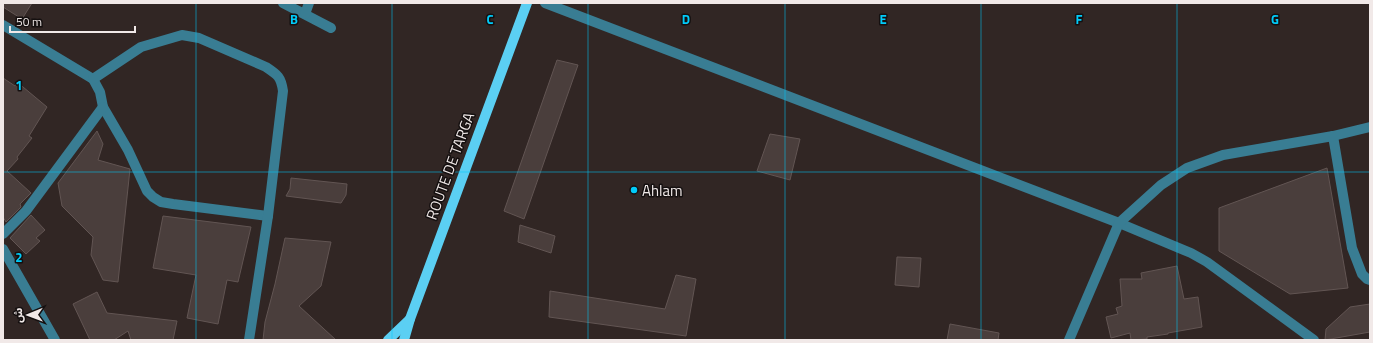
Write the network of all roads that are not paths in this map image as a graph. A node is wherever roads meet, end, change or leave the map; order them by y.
1 (283, 3) edge
2 (309, 3) edge
3 (527, 3) edge
4 (545, 3) edge
5 (305, 14) junction
6 (4, 28) edge
7 (331, 28) dead end
8 (93, 79) junction
9 (102, 107) junction
10 (1370, 127) edge
11 (1333, 136) junction
12 (268, 216) junction
13 (1119, 223) junction
14 (3, 234) edge
15 (3, 249) edge
16 (1370, 280) edge
17 (410, 319) junction
18 (55, 340) edge
19 (249, 340) edge
20 (388, 340) edge
21 (404, 340) edge
22 (1069, 340) edge
23 (1314, 340) edge

1 - 5 street
2 - 5 street
3 - 17 main road, ROUTE DE TARGA
4 - 13 street
5 - 7 street
6 - 8 street
8 - 9 street
8 - 12 street
9 - 12 street
9 - 14 street
10 - 11 street
11 - 13 street
11 - 16 street
12 - 19 street
13 - 22 street
13 - 23 street
15 - 18 street
17 - 20 main road
17 - 21 main road, ROUTE DE TARGA

